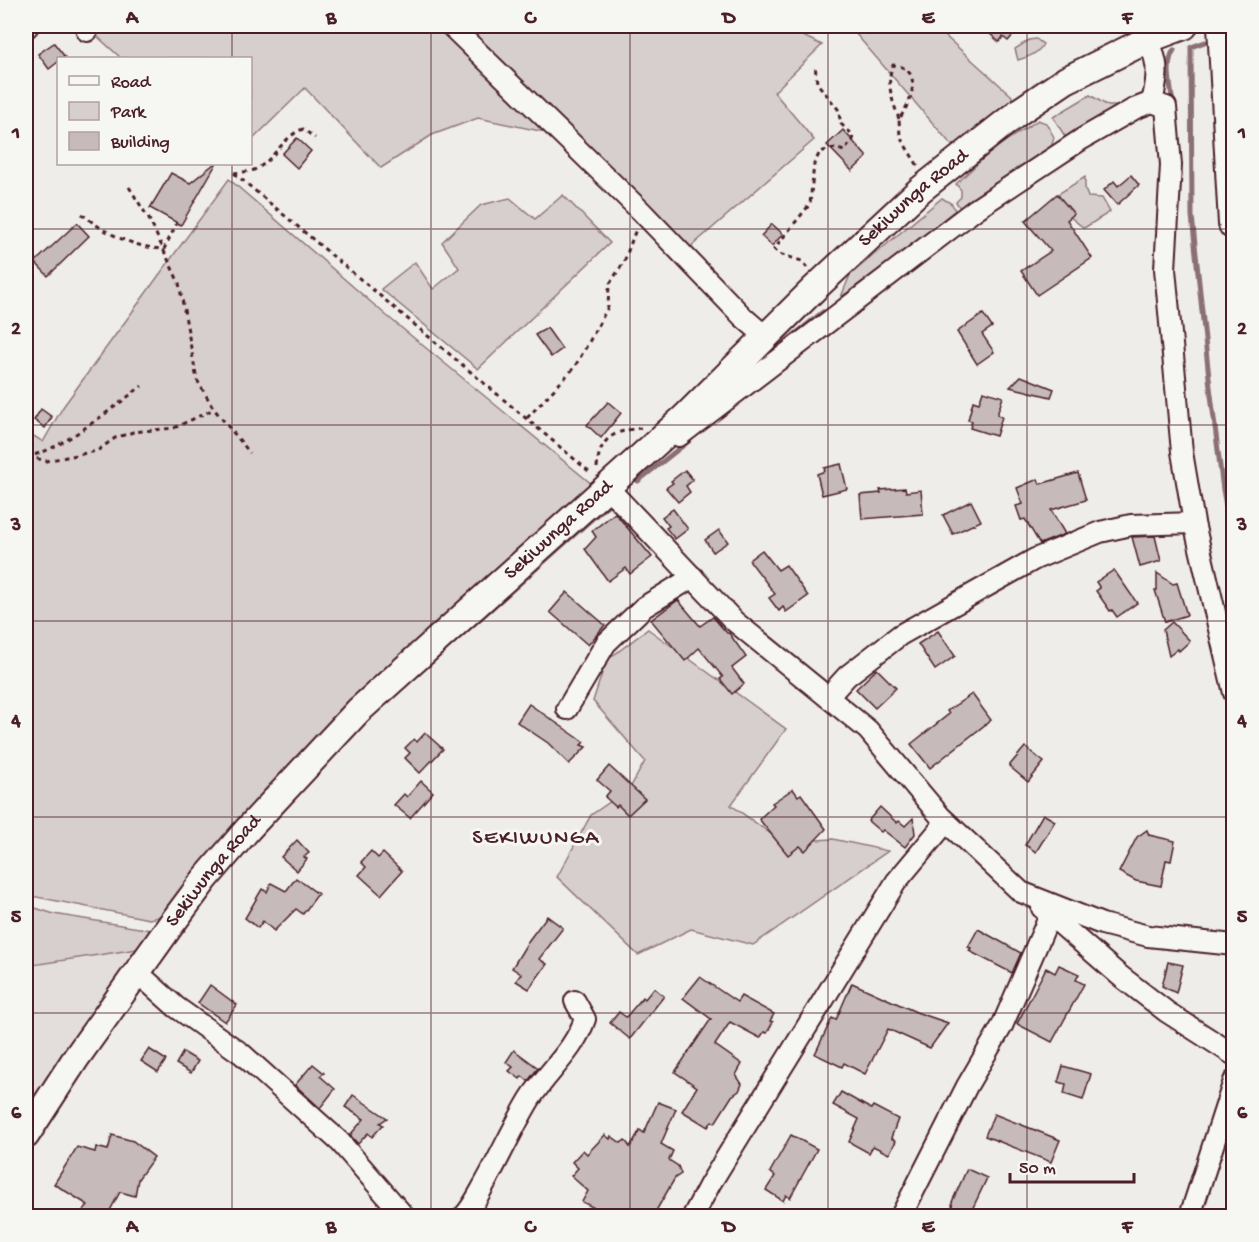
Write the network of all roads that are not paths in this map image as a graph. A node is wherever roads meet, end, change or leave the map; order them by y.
1 (451, 26) edge
2 (1184, 26) edge
3 (1223, 26) edge
4 (1149, 32) edge
5 (1152, 102) junction
6 (1233, 224) edge
7 (766, 337) junction
8 (608, 488) junction
9 (1194, 522) junction
10 (693, 577) junction
11 (1233, 693) edge
12 (828, 697) junction
13 (567, 709) dead end
14 (946, 822) junction
15 (1020, 892) junction
16 (1050, 915) junction
17 (1233, 945) edge
18 (136, 972) junction
19 (575, 1001) dead end
20 (1233, 1055) edge
21 (1233, 1081) edge
22 (26, 1135) edge
23 (404, 1216) edge
24 (464, 1216) edge
25 (693, 1216) edge
26 (901, 1216) edge
27 (1190, 1216) edge

1 - 7 street
2 - 4 main road, Sekiwunga Road
3 - 6 highway
4 - 5 street
4 - 7 main road, Sekiwunga Road
5 - 8 street
5 - 9 street
7 - 8 main road, Sekiwunga Road
8 - 10 street
8 - 18 main road, Sekiwunga Road
9 - 11 street
9 - 12 street
10 - 12 street
10 - 13 street
12 - 14 street
14 - 15 street
14 - 25 street
15 - 16 street
15 - 17 street
16 - 20 street
16 - 26 street
18 - 22 main road, Sekiwunga Road
18 - 23 street
19 - 24 street
21 - 27 street

